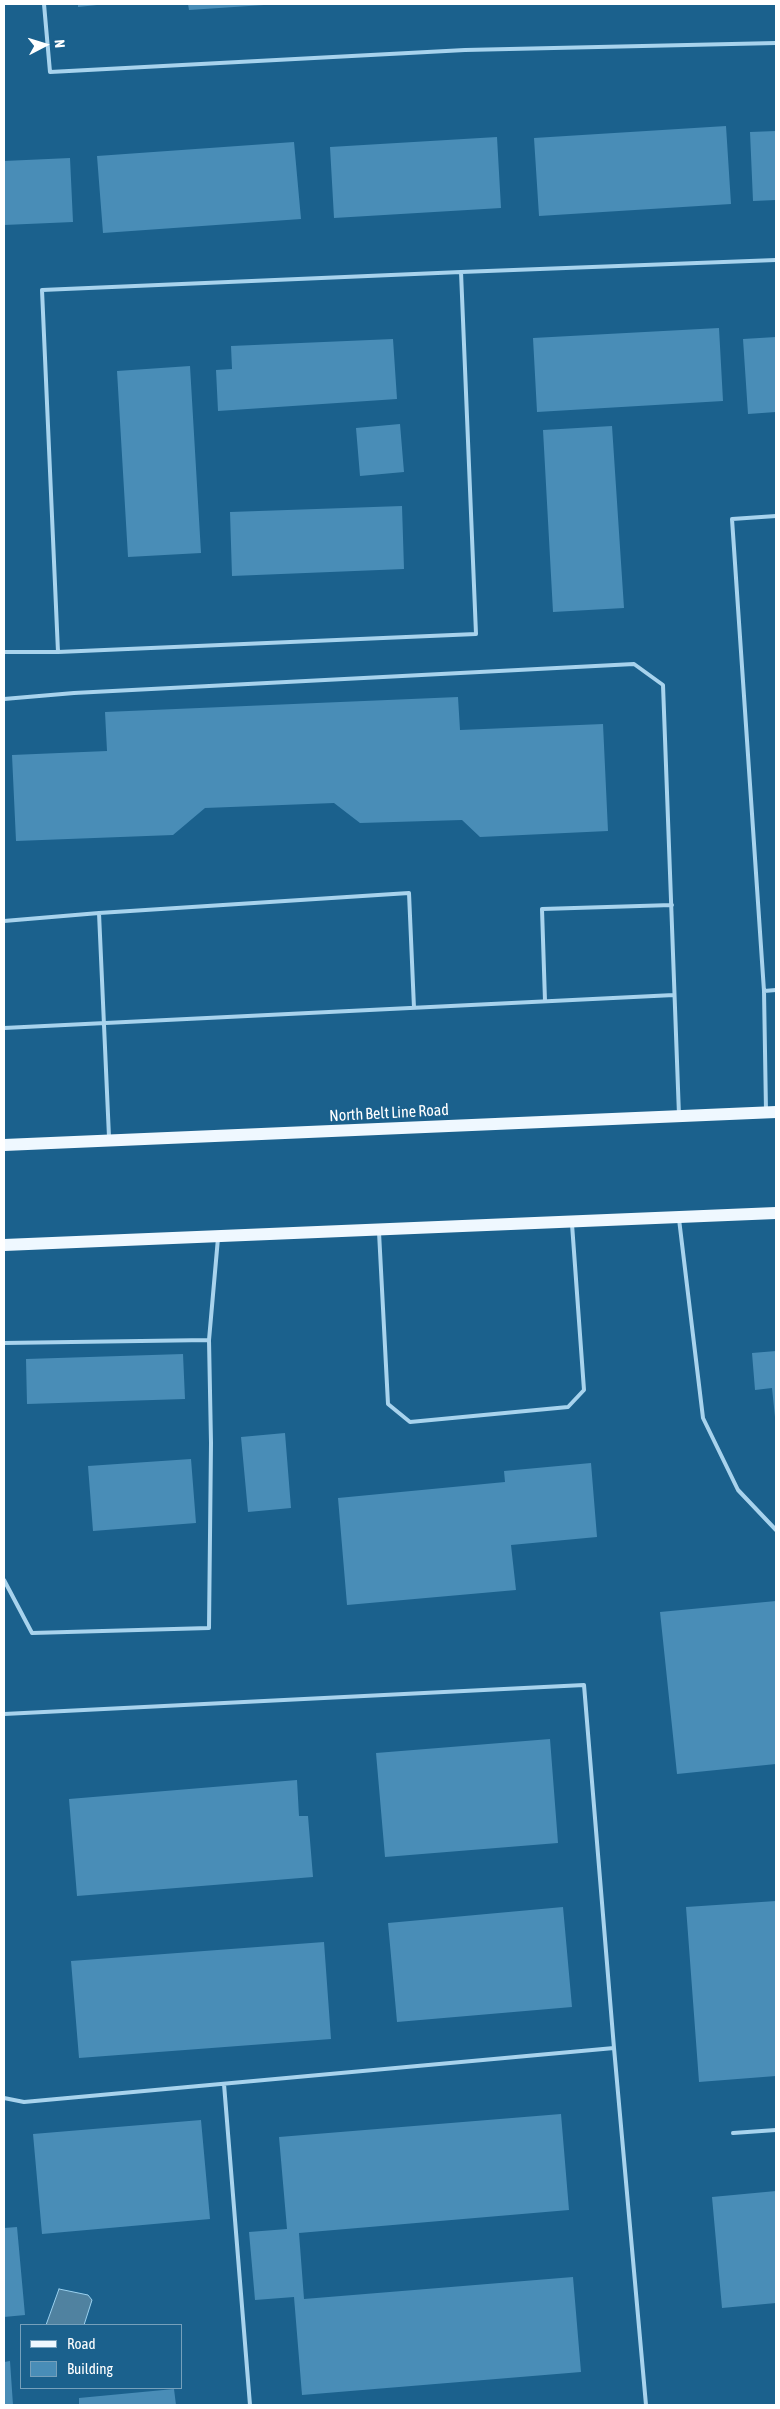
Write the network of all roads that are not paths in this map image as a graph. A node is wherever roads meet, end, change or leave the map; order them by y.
1 (44, 4) edge
2 (776, 43) edge
3 (776, 260) edge
4 (461, 272) junction
5 (776, 516) edge
6 (4, 652) edge
7 (58, 652) junction
8 (4, 699) edge
9 (672, 905) junction
10 (99, 913) junction
11 (4, 921) edge
12 (776, 990) edge
13 (764, 991) junction
14 (674, 995) junction
15 (545, 1001) junction
16 (414, 1008) junction
17 (102, 1023) junction
18 (4, 1028) edge
19 (771, 1112) edge
20 (679, 1116) junction
21 (109, 1141) junction
22 (4, 1145) edge
23 (776, 1213) edge
24 (678, 1217) junction
25 (571, 1221) junction
26 (379, 1229) junction
27 (218, 1236) junction
28 (4, 1245) edge
29 (208, 1340) junction
30 (4, 1343) edge
31 (776, 1530) edge
32 (4, 1580) edge
33 (4, 1714) edge
34 (614, 2048) junction
35 (224, 2084) junction
36 (4, 2098) edge
37 (776, 2130) edge
38 (733, 2133) dead end
39 (250, 2405) edge
40 (646, 2405) edge

1 - 2 lane
3 - 4 lane
4 - 7 lane
4 - 7 lane
5 - 13 lane
6 - 7 lane
8 - 9 lane
9 - 14 lane
9 - 15 lane
10 - 11 lane
10 - 16 lane
10 - 17 lane
12 - 13 lane
13 - 19 lane
14 - 15 lane
14 - 20 lane
15 - 16 lane
16 - 17 lane
17 - 18 lane
17 - 21 lane
19 - 20 main road, North Belt Line Road
20 - 21 main road, North Belt Line Road
21 - 22 main road, North Belt Line Road
23 - 24 main road
24 - 25 main road
24 - 31 lane
25 - 26 main road
25 - 26 lane
26 - 27 main road
27 - 28 main road
27 - 29 lane
29 - 30 lane
29 - 32 lane
33 - 34 lane
34 - 35 lane
34 - 40 lane
35 - 36 lane
35 - 39 lane
37 - 38 lane

